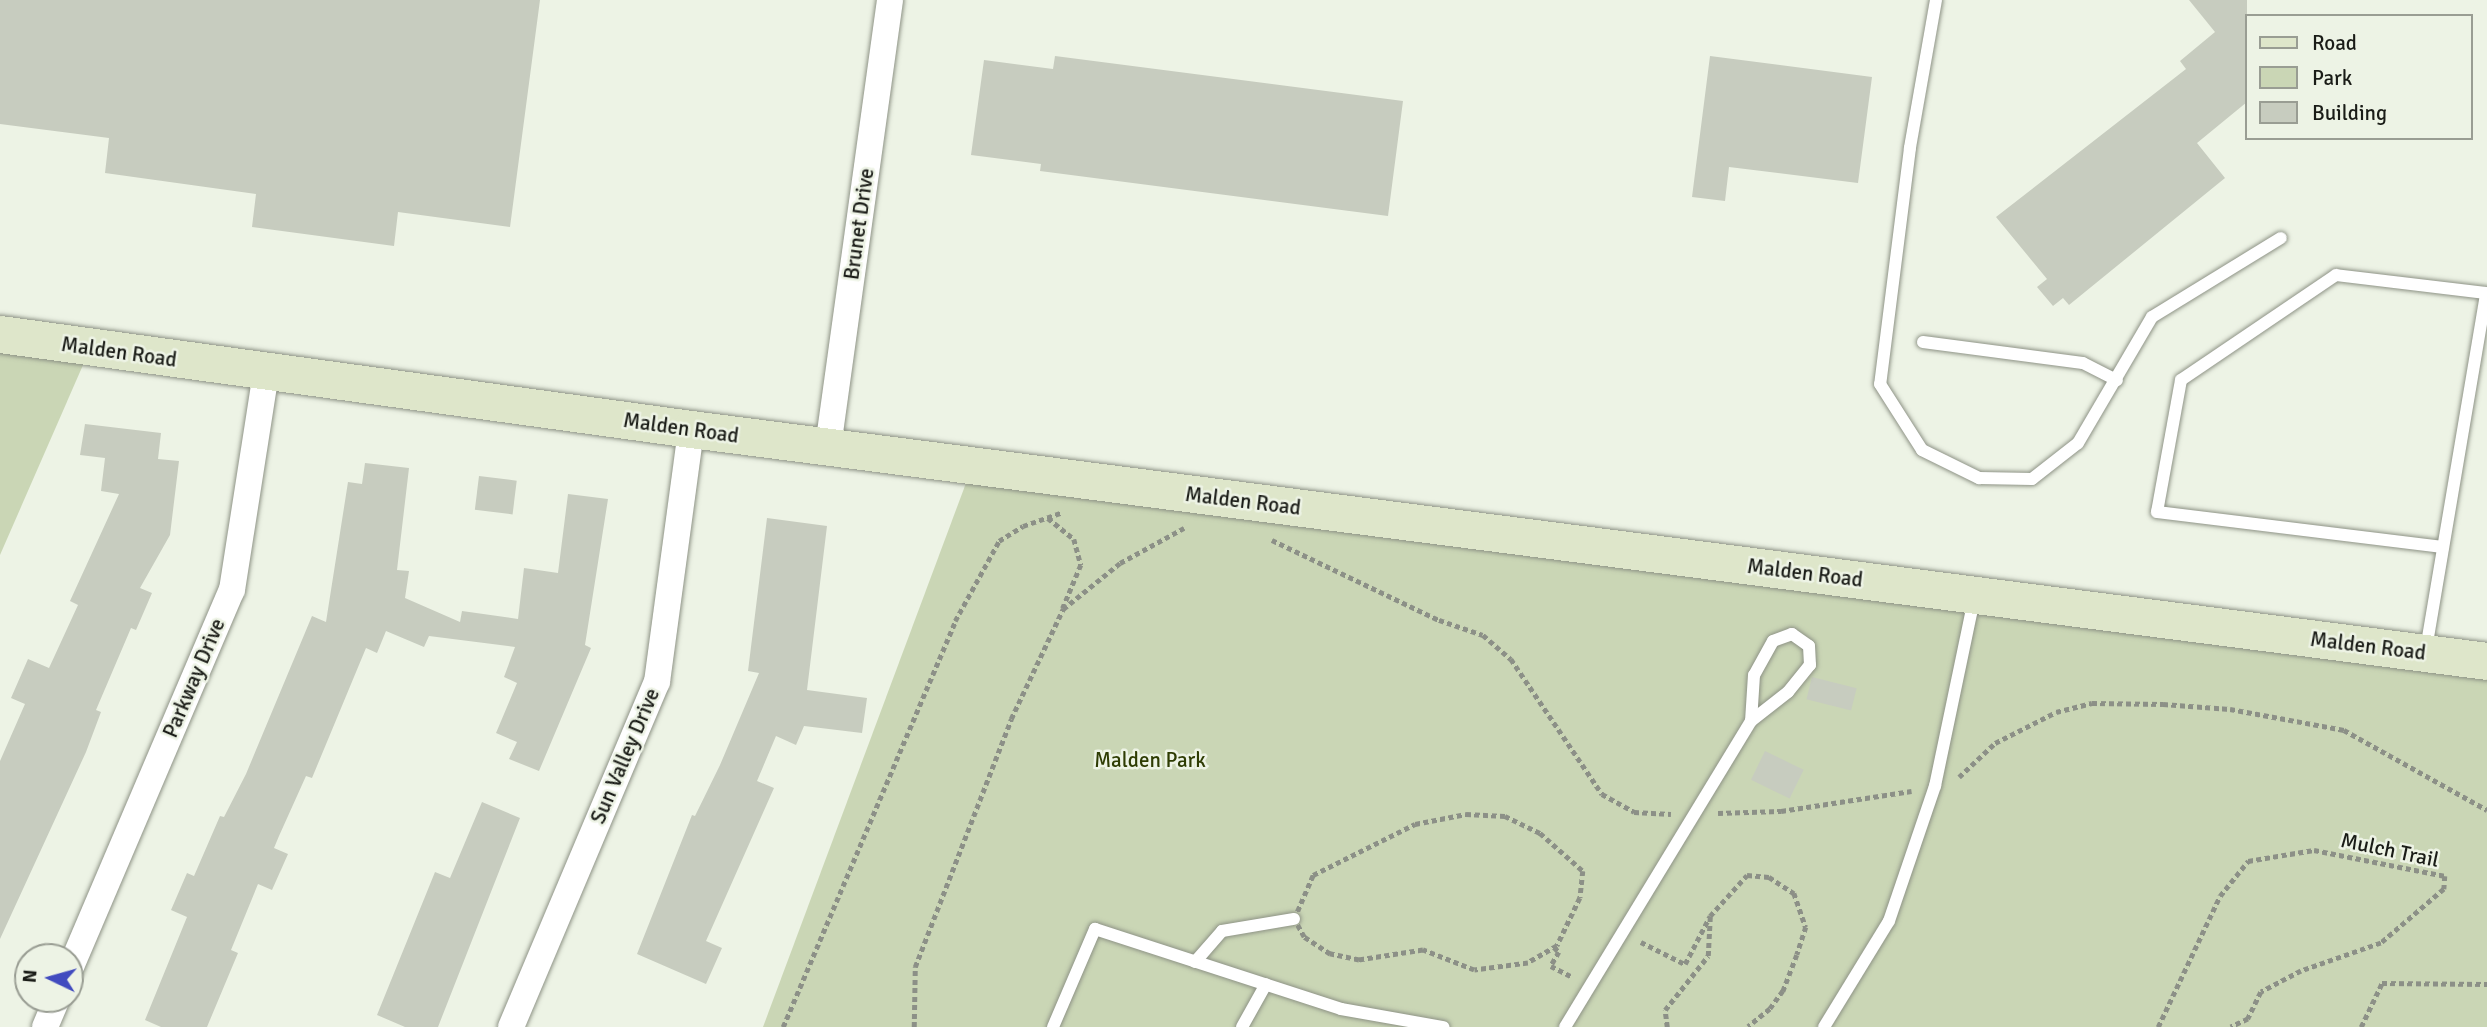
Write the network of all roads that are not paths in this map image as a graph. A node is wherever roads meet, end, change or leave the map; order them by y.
1 (890, 0) edge
2 (1936, 0) edge
3 (2281, 238) dead end
4 (0, 334) edge
5 (1923, 342) dead end
6 (266, 372) junction
7 (2117, 380) junction
8 (691, 429) junction
9 (828, 447) junction
10 (2443, 547) junction
11 (1975, 595) junction
12 (2426, 653) junction
13 (2487, 661) edge
14 (1751, 721) junction
15 (1294, 919) road end
16 (81, 943) edge
17 (1195, 962) junction
18 (1266, 984) junction
19 (511, 1027) edge
20 (1052, 1027) edge
21 (1242, 1027) edge
22 (1443, 1027) edge
23 (1565, 1027) edge
24 (1824, 1027) edge

1 - 9 street, Brunet Drive
2 - 7 lane
3 - 7 lane
4 - 6 main road, Malden Road
5 - 7 lane
6 - 8 main road, Malden Road
6 - 16 street, Parkway Drive
8 - 9 main road, Malden Road
8 - 19 street, Sun Valley Drive
9 - 11 main road, Malden Road
10 - 10 lane
10 - 12 lane
11 - 12 main road, Malden Road
11 - 24 lane
12 - 13 main road, Malden Road
14 - 14 lane
14 - 23 lane
15 - 17 lane
17 - 18 lane
17 - 20 lane
18 - 21 lane
18 - 22 lane

